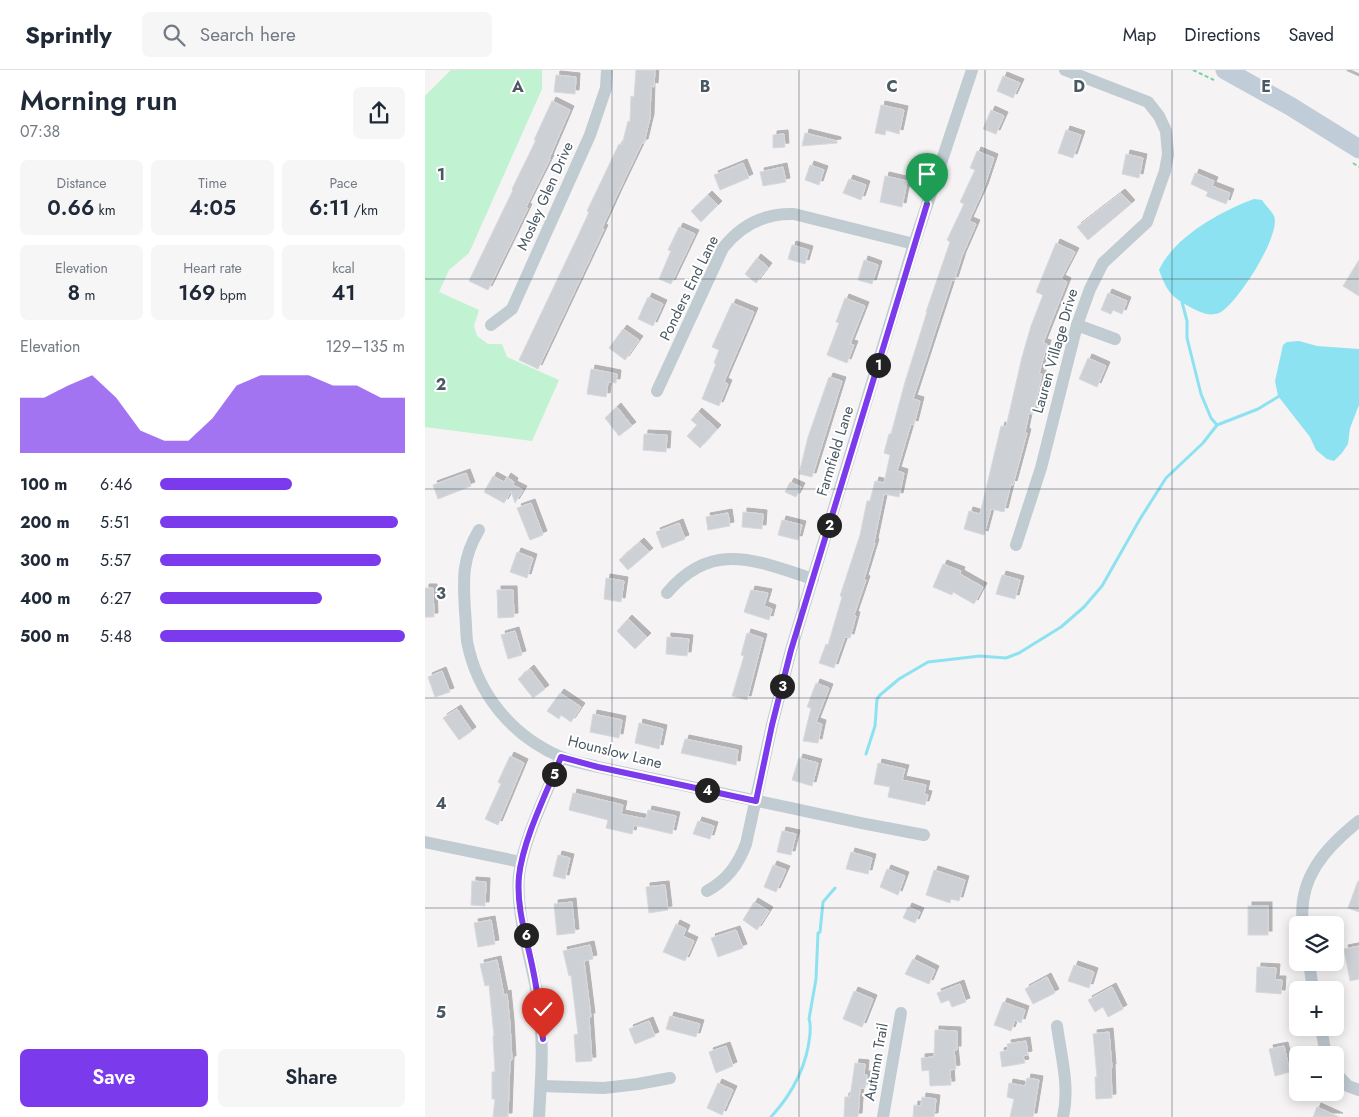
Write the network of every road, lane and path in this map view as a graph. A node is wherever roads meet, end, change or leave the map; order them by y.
1 (607, 70) edge
2 (971, 70) edge
3 (1065, 70) edge
4 (1225, 70) edge
5 (1359, 149) edge
6 (914, 244) junction
7 (491, 325) dead end
8 (1077, 325) junction
9 (1115, 340) dead end
10 (657, 392) dead end
11 (479, 530) dead end
12 (1016, 544) dead end
13 (813, 580) junction
14 (667, 593) dead end
15 (561, 757) junction
16 (756, 801) junction
17 (1359, 821) edge
18 (925, 835) dead end
19 (425, 842) edge
20 (521, 862) junction
21 (707, 891) dead end
22 (1303, 916) edge
23 (901, 1013) dead end
24 (1057, 1026) dead end
25 (670, 1078) dead end
26 (1344, 1082) edge
27 (541, 1086) junction
28 (1359, 1090) edge
29 (539, 1117) edge
30 (883, 1117) edge
31 (1063, 1117) edge

1 - 7 street, Mosley Glen Drive
2 - 6 street, Farmfield Lane
3 - 8 street, Lauren Village Drive
4 - 5 street
6 - 10 street, Ponders End Lane
6 - 13 street, Farmfield Lane
8 - 9 street
8 - 12 street, Lauren Village Drive
11 - 15 street, Hounslow Lane
13 - 14 street
13 - 16 street, Farmfield Lane
15 - 16 street, Hounslow Lane
15 - 20 street
16 - 18 street, Hounslow Lane
16 - 21 street, Farmfield Lane
17 - 22 street
19 - 20 street
20 - 27 street
23 - 30 street, Autumn Trail
24 - 31 street
25 - 27 street
26 - 28 street
27 - 29 street

